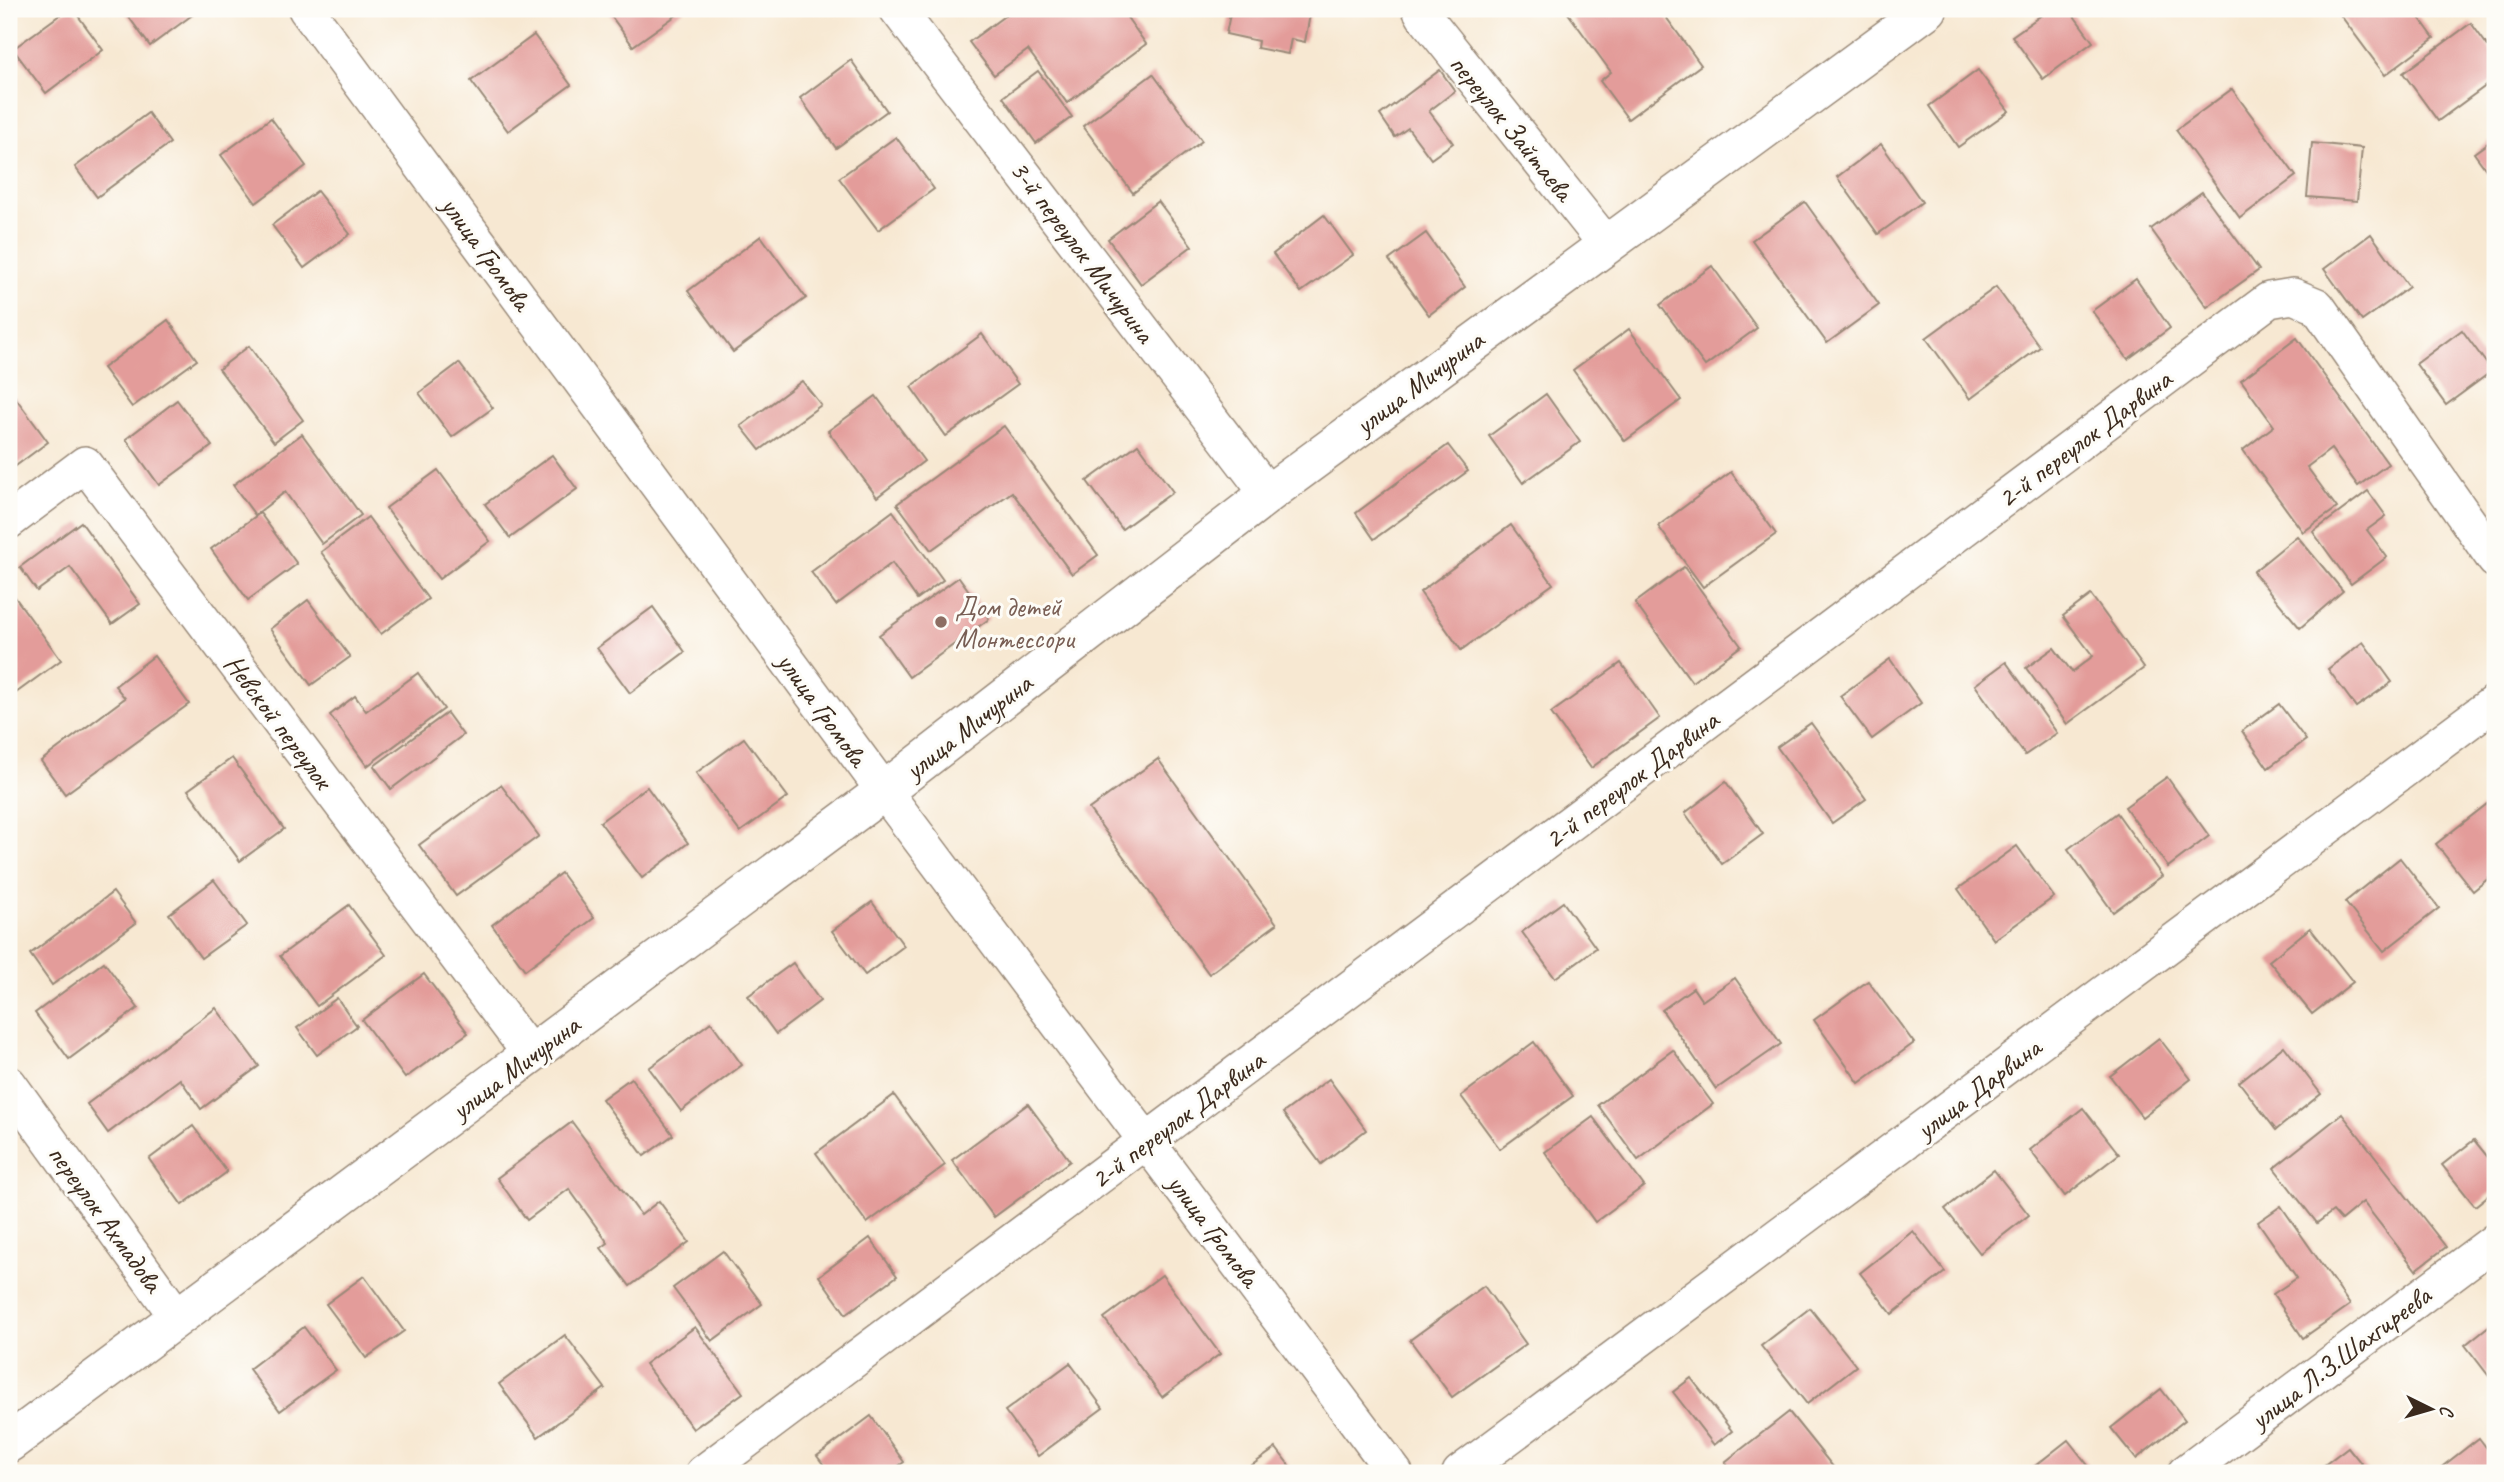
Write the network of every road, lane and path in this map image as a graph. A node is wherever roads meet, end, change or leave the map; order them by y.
1 (306, 9) edge
2 (897, 9) edge
3 (1420, 9) edge
4 (1928, 9) edge
5 (1606, 244) junction
6 (1268, 494) junction
7 (9, 521) edge
8 (2495, 560) edge
9 (2495, 702) edge
10 (884, 792) junction
11 (531, 1055) junction
12 (9, 1084) edge
13 (1148, 1141) junction
14 (2495, 1241) edge
15 (178, 1318) junction
16 (9, 1443) edge
17 (704, 1473) edge
18 (1395, 1473) edge
19 (1460, 1473) edge
20 (2185, 1473) edge

1 - 10 street, улица Громова
2 - 6 street, 3-й переулок Мичурина
3 - 5 street, переулок Зайтаева
4 - 5 street, улица Мичурина
5 - 6 street, улица Мичурина
6 - 10 street, улица Мичурина
7 - 11 street, Невской переулок
8 - 13 street, 2-й переулок Дарвина
9 - 19 street, улица Дарвина
10 - 11 street, улица Мичурина
10 - 13 street, улица Громова
11 - 15 street, улица Мичурина
12 - 15 street, переулок Ахмадова
13 - 17 street, 2-й переулок Дарвина
13 - 18 street, улица Громова
14 - 20 street, улица Л.З.Шахгиреева
15 - 16 street, улица Мичурина

